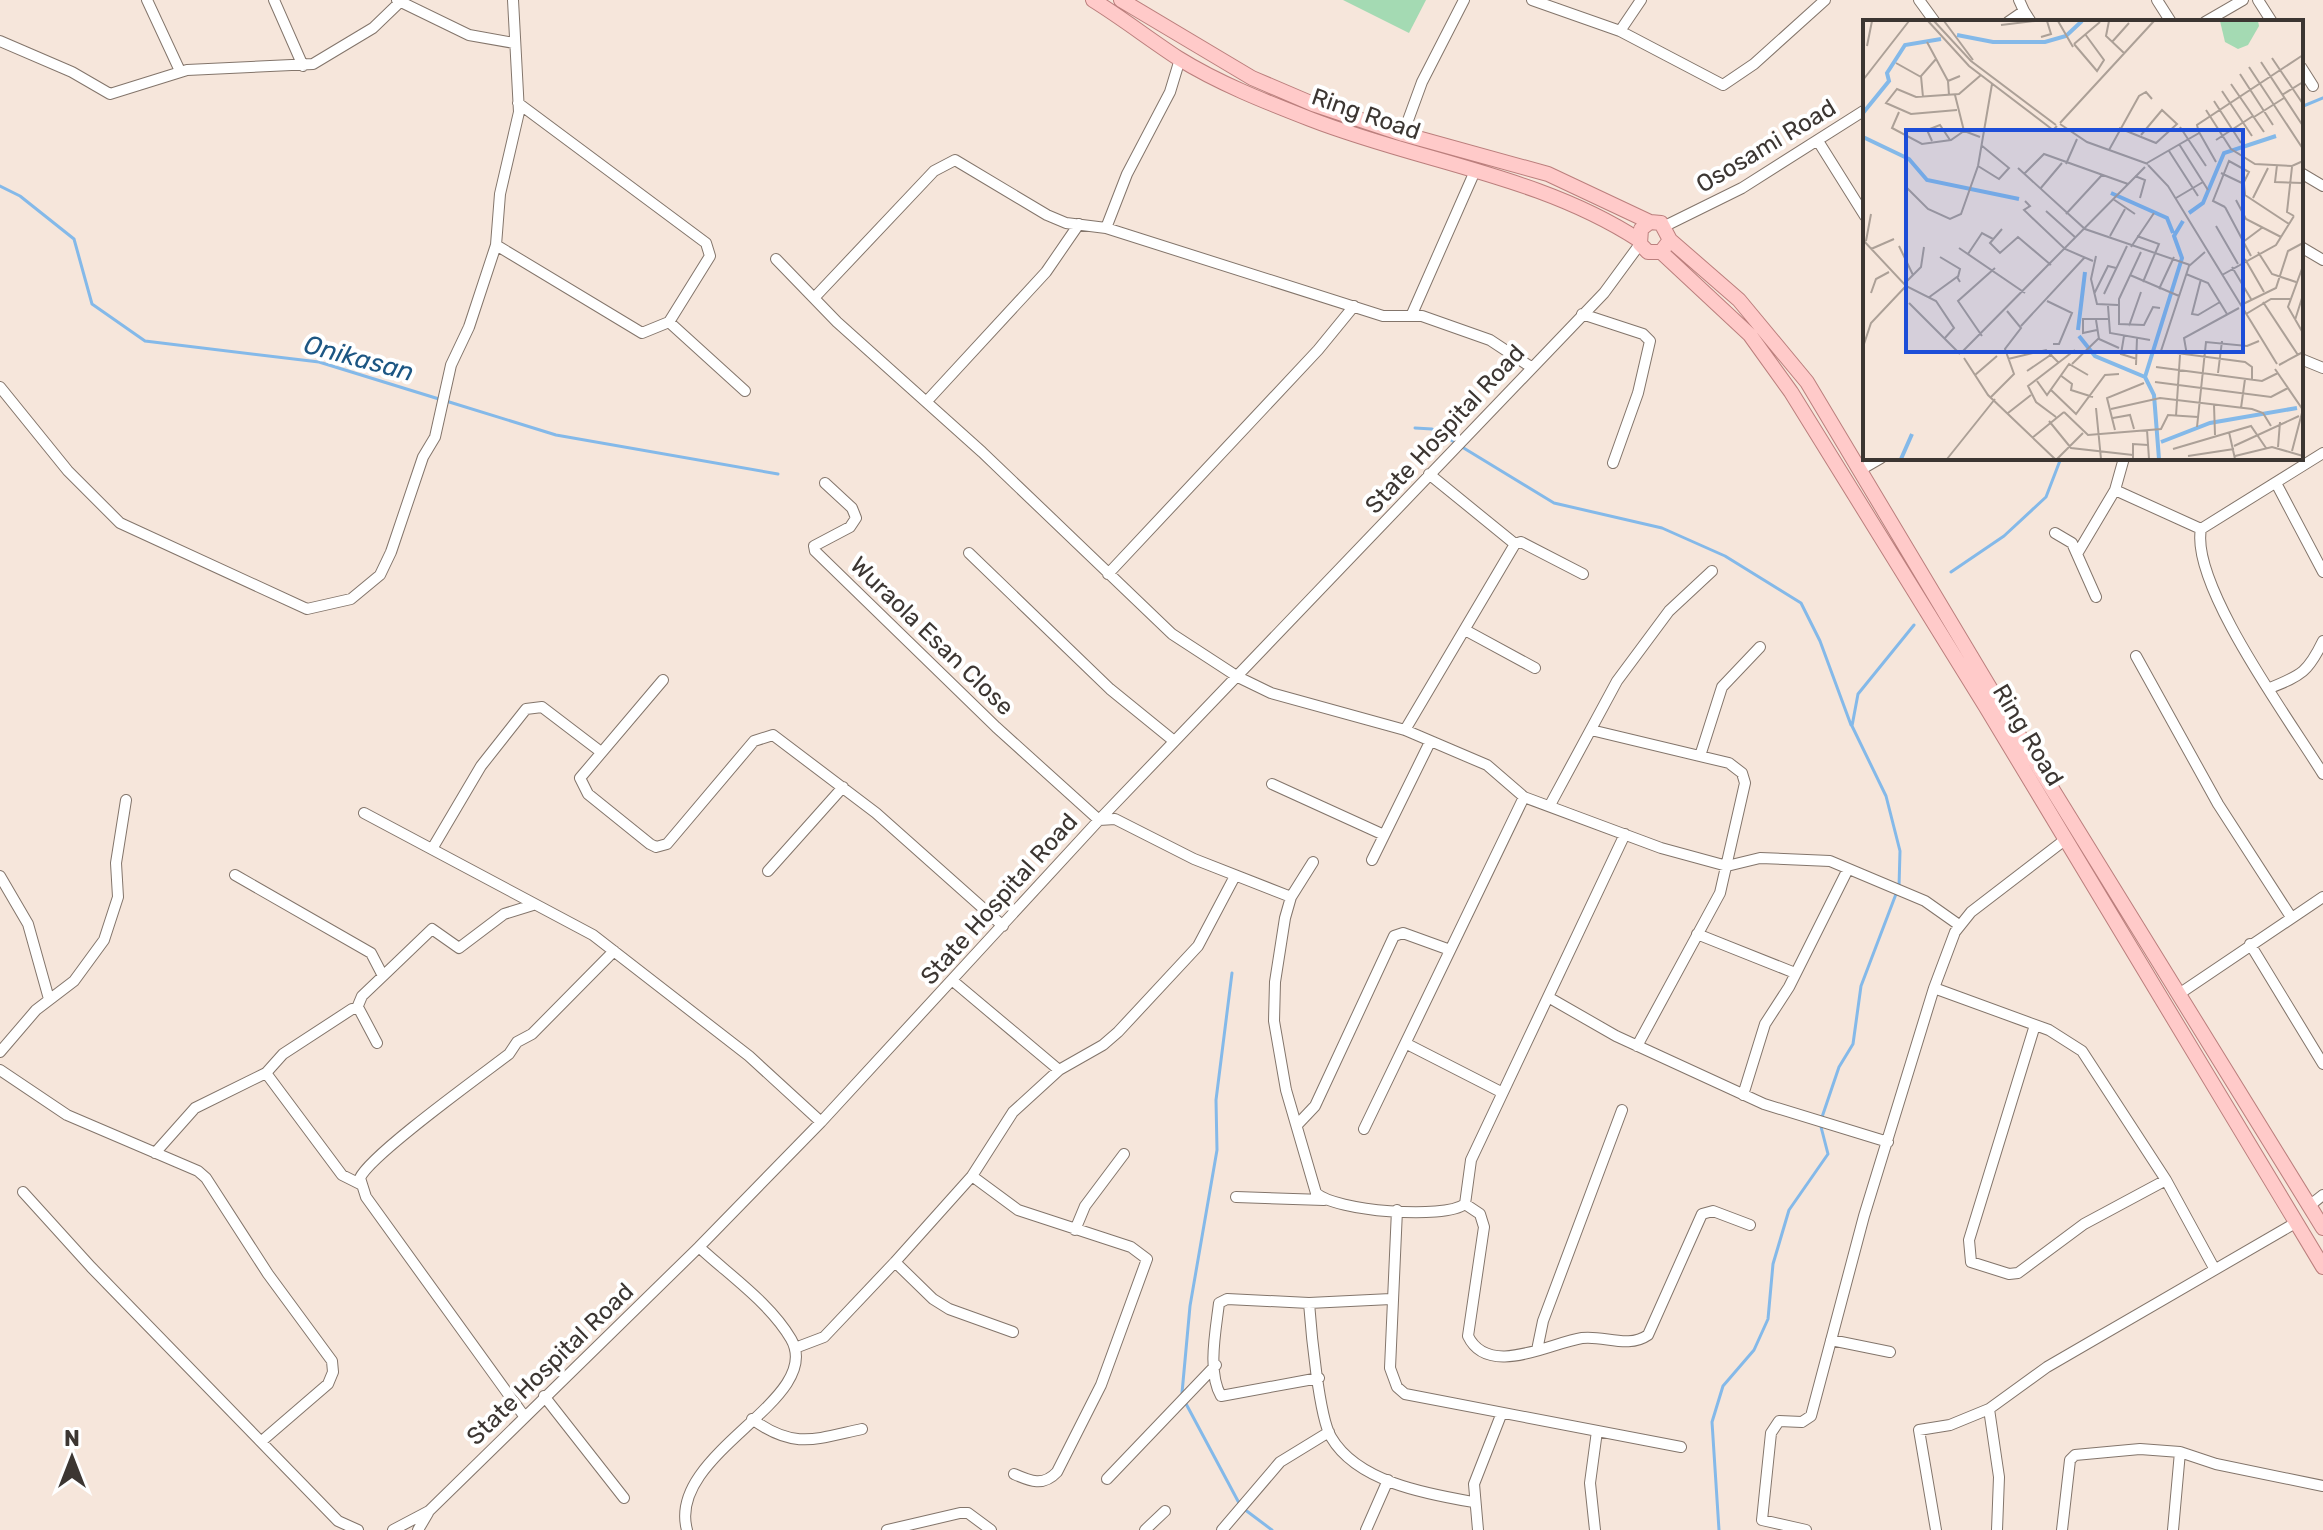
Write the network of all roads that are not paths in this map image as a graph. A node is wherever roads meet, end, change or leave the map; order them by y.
1 (147, 0) edge
2 (274, 0) edge
3 (513, 0) edge
4 (1093, 0) edge
5 (1121, 0) edge
6 (1464, 0) edge
7 (1532, 0) edge
8 (1641, 0) edge
9 (1825, 0) edge
10 (1919, 0) edge
11 (2157, 0) edge
12 (2243, 0) edge
13 (2258, 0) edge
14 (398, 2) edge
15 (1934, 20) edge
16 (2170, 20) edge
17 (2208, 20) edge
18 (2271, 20) edge
19 (1620, 31) junction
20 (0, 41) edge
21 (514, 43) junction
22 (1180, 59) junction
23 (303, 66) junction
24 (2303, 70) edge
25 (180, 71) junction
26 (2313, 86) dead end
27 (518, 103) junction
28 (1863, 111) edge
29 (1403, 134) junction
30 (1818, 141) junction
31 (1475, 171) junction
32 (2303, 174) edge
33 (2323, 186) edge
34 (1863, 210) edge
35 (1079, 224) junction
36 (1106, 228) junction
37 (1655, 239) junction
38 (496, 245) junction
39 (2303, 248) edge
40 (776, 259) dead end
41 (2323, 260) edge
42 (814, 298) junction
43 (1354, 306) junction
44 (1412, 314) junction
45 (1582, 314) junction
46 (669, 322) junction
47 (2303, 360) edge
48 (1531, 367) junction
49 (2323, 367) edge
50 (0, 387) edge
51 (745, 391) dead end
52 (927, 401) junction
53 (2323, 453) edge
54 (1878, 460) edge
55 (2123, 460) edge
56 (1613, 463) dead end
57 (1862, 469) junction
58 (1429, 474) junction
59 (825, 483) dead end
60 (2276, 483) junction
61 (2115, 490) junction
62 (2201, 529) junction
63 (2055, 533) dead end
64 (1515, 544) junction
65 (969, 553) dead end
66 (2077, 554) junction
67 (1712, 571) dead end
68 (2323, 572) edge
69 (1108, 574) junction
70 (1583, 574) dead end
71 (2096, 597) dead end
72 (1465, 630) junction
73 (2323, 641) edge
74 (1760, 647) dead end
75 (2136, 656) dead end
76 (1535, 668) dead end
77 (1238, 677) junction
78 (663, 680) dead end
79 (2270, 688) junction
80 (1405, 730) junction
81 (1591, 730) junction
82 (1174, 741) junction
83 (1430, 742) junction
84 (601, 752) junction
85 (1700, 756) junction
86 (2322, 772) edge
87 (1272, 784) dead end
88 (843, 787) junction
89 (1524, 797) junction
90 (126, 800) dead end
91 (1550, 805) junction
92 (364, 813) dead end
93 (1099, 820) junction
94 (1625, 834) junction
95 (1384, 835) junction
96 (2066, 839) junction
97 (432, 849) junction
98 (1372, 860) dead end
99 (1313, 862) dead end
100 (1727, 866) junction
101 (768, 871) dead end
102 (1847, 871) junction
103 (235, 875) dead end
104 (0, 876) edge
105 (1235, 876) junction
106 (1291, 897) junction
107 (2323, 897) edge
108 (533, 905) junction
109 (2291, 917) junction
110 (1959, 925) junction
111 (1003, 926) junction
112 (1697, 934) junction
113 (2250, 944) junction
114 (1450, 950) junction
115 (614, 951) junction
116 (1795, 973) junction
117 (383, 976) junction
118 (953, 981) junction
119 (1934, 988) junction
120 (2179, 994) junction
121 (1548, 997) junction
122 (49, 999) junction
123 (357, 1008) junction
124 (2035, 1025) junction
125 (377, 1043) dead end
126 (1407, 1044) junction
127 (1637, 1046) junction
128 (0, 1052) edge
129 (2323, 1064) edge
130 (1059, 1070) junction
131 (266, 1073) junction
132 (1, 1074) edge
133 (1501, 1092) junction
134 (1743, 1095) junction
135 (1622, 1110) dead end
136 (821, 1122) junction
137 (1297, 1125) junction
138 (1364, 1129) dead end
139 (1888, 1142) junction
140 (155, 1153) junction
141 (1124, 1154) dead end
142 (972, 1176) junction
143 (2166, 1180) junction
144 (360, 1184) junction
145 (23, 1192) dead end
146 (2323, 1195) edge
147 (1236, 1197) dead end
148 (1324, 1200) junction
149 (1465, 1204) junction
150 (2309, 1206) junction
151 (1397, 1210) junction
152 (2297, 1222) junction
153 (1750, 1225) dead end
154 (2323, 1228) edge
155 (1075, 1230) junction
156 (699, 1247) junction
157 (895, 1262) junction
158 (2323, 1267) edge
159 (2214, 1268) junction
160 (1391, 1299) junction
161 (1309, 1303) junction
162 (1013, 1332) dead end
163 (1831, 1340) junction
164 (795, 1348) junction
165 (1537, 1350) junction
166 (1890, 1352) dead end
167 (1216, 1365) junction
168 (1319, 1378) junction
169 (544, 1396) junction
170 (1989, 1409) junction
171 (1501, 1415) junction
172 (524, 1416) junction
173 (752, 1419) junction
174 (862, 1429) dead end
175 (1597, 1431) junction
176 (1329, 1432) junction
177 (263, 1440) junction
178 (1681, 1447) dead end
179 (2180, 1452) junction
180 (1014, 1474) dead end
181 (1107, 1479) dead end
182 (1388, 1480) junction
183 (2323, 1486) edge
184 (624, 1498) dead end
185 (1473, 1502) junction
186 (429, 1511) junction
187 (1165, 1511) dead end
188 (340, 1525) edge
189 (358, 1530) edge
190 (393, 1530) edge
191 (418, 1530) edge
192 (687, 1530) edge
193 (887, 1530) edge
194 (991, 1530) edge
195 (1145, 1530) edge
196 (1222, 1530) edge
197 (1366, 1530) edge
198 (1478, 1530) edge
199 (1595, 1530) edge
200 (1806, 1530) edge
201 (1936, 1530) edge
202 (1997, 1530) edge
203 (2062, 1530) edge
204 (2173, 1530) edge

1 - 25 street
2 - 23 street
3 - 21 street
4 - 22 main road, Ring Road
5 - 29 main road, Ring Road
6 - 29 street
7 - 19 street
8 - 19 street
9 - 19 street
10 - 15 street
11 - 16 street
12 - 17 street
13 - 18 street
14 - 21 street
14 - 23 street
20 - 25 street
21 - 27 street
22 - 31 main road, Ring Road
22 - 36 street
23 - 25 street
24 - 26 street
27 - 38 street
27 - 46 street
28 - 30 street, Ososami Road
29 - 37 main road, Ring Road
30 - 34 street
30 - 37 street, Ososami Road
31 - 37 main road, Ring Road
31 - 44 street
32 - 33 street
35 - 36 street
35 - 42 street
35 - 52 street
36 - 43 street
37 - 45 street, State Hospital Road
37 - 57 main road, Ring Road
37 - 96 main road, Ring Road
38 - 46 street
38 - 50 street
39 - 41 street
40 - 42 street
42 - 52 street
43 - 44 street
43 - 69 street
44 - 48 street
45 - 48 street, State Hospital Road
45 - 56 street
46 - 51 street
47 - 49 street
48 - 58 street, State Hospital Road
52 - 69 street
53 - 60 street
54 - 57 street
55 - 61 street
57 - 120 main road, Ring Road
58 - 64 street
58 - 77 street, State Hospital Road
59 - 93 street, Wuraola Esan Close
60 - 62 street
60 - 68 street
61 - 62 street
61 - 66 street
62 - 79 street
63 - 66 street
64 - 70 street
64 - 72 street
65 - 82 street
66 - 71 street
67 - 81 street
69 - 77 street
72 - 76 street
72 - 80 street
73 - 79 street
74 - 85 street
75 - 109 street
77 - 80 street
77 - 82 street, State Hospital Road
78 - 84 street
79 - 86 street
80 - 83 street
81 - 85 street
81 - 91 street
82 - 93 street, State Hospital Road
83 - 89 street
83 - 95 street
84 - 88 street
84 - 97 street
85 - 100 street
87 - 95 street
88 - 101 street
88 - 111 street
89 - 91 street
89 - 114 street
90 - 122 street
91 - 94 street
92 - 97 street
93 - 105 street
93 - 111 street, State Hospital Road
94 - 100 street
94 - 121 street
95 - 98 street
96 - 110 street
96 - 152 main road, Ring Road
97 - 108 street
99 - 106 street
100 - 102 street
100 - 112 street
102 - 110 street
102 - 116 street
103 - 117 street
104 - 122 street
105 - 106 street
105 - 130 street
106 - 137 street
107 - 109 street
108 - 115 street
108 - 117 street
109 - 113 street
110 - 119 street
111 - 118 street, State Hospital Road
112 - 116 street
112 - 127 street
113 - 120 street
113 - 129 street
114 - 126 street
114 - 137 street
115 - 136 street
115 - 144 street
116 - 134 street
117 - 123 street
118 - 130 street
118 - 136 street, State Hospital Road
119 - 124 street
119 - 139 street
120 - 150 main road, Ring Road
121 - 127 street
121 - 133 street
122 - 128 street
123 - 125 street
123 - 131 street
124 - 143 street
124 - 143 street
126 - 133 street
126 - 138 street
127 - 134 street
130 - 142 street
131 - 140 street
131 - 144 street
132 - 140 street
133 - 149 street
134 - 139 street
135 - 165 street
136 - 156 street, State Hospital Road
137 - 148 street
139 - 163 street
140 - 177 street
141 - 155 street
142 - 155 street
142 - 157 street
143 - 159 street
144 - 172 street
145 - 177 street
146 - 150 street
147 - 148 street
148 - 151 street
149 - 151 street
149 - 165 street
150 - 154 main road, Ring Road
151 - 160 street
152 - 158 main road, Ring Road
152 - 159 street
153 - 165 street
155 - 180 street
156 - 164 street
156 - 169 street, State Hospital Road
157 - 162 street
157 - 164 street
159 - 170 street
160 - 161 street
160 - 171 street
161 - 167 street
161 - 168 street
163 - 166 street
163 - 200 street
164 - 173 street
167 - 168 street
167 - 181 street
168 - 176 street
169 - 172 street, State Hospital Road
169 - 184 street
170 - 201 street
170 - 202 street
171 - 175 street
171 - 185 street
172 - 186 street, State Hospital Road
173 - 174 street
173 - 192 street
175 - 178 street
175 - 199 street
176 - 182 street
176 - 196 street
177 - 188 street
179 - 183 street
179 - 203 street
179 - 204 street
182 - 185 street
182 - 197 street
185 - 198 street
186 - 190 street, State Hospital Road
186 - 191 street
187 - 195 street
188 - 189 street
193 - 194 street

